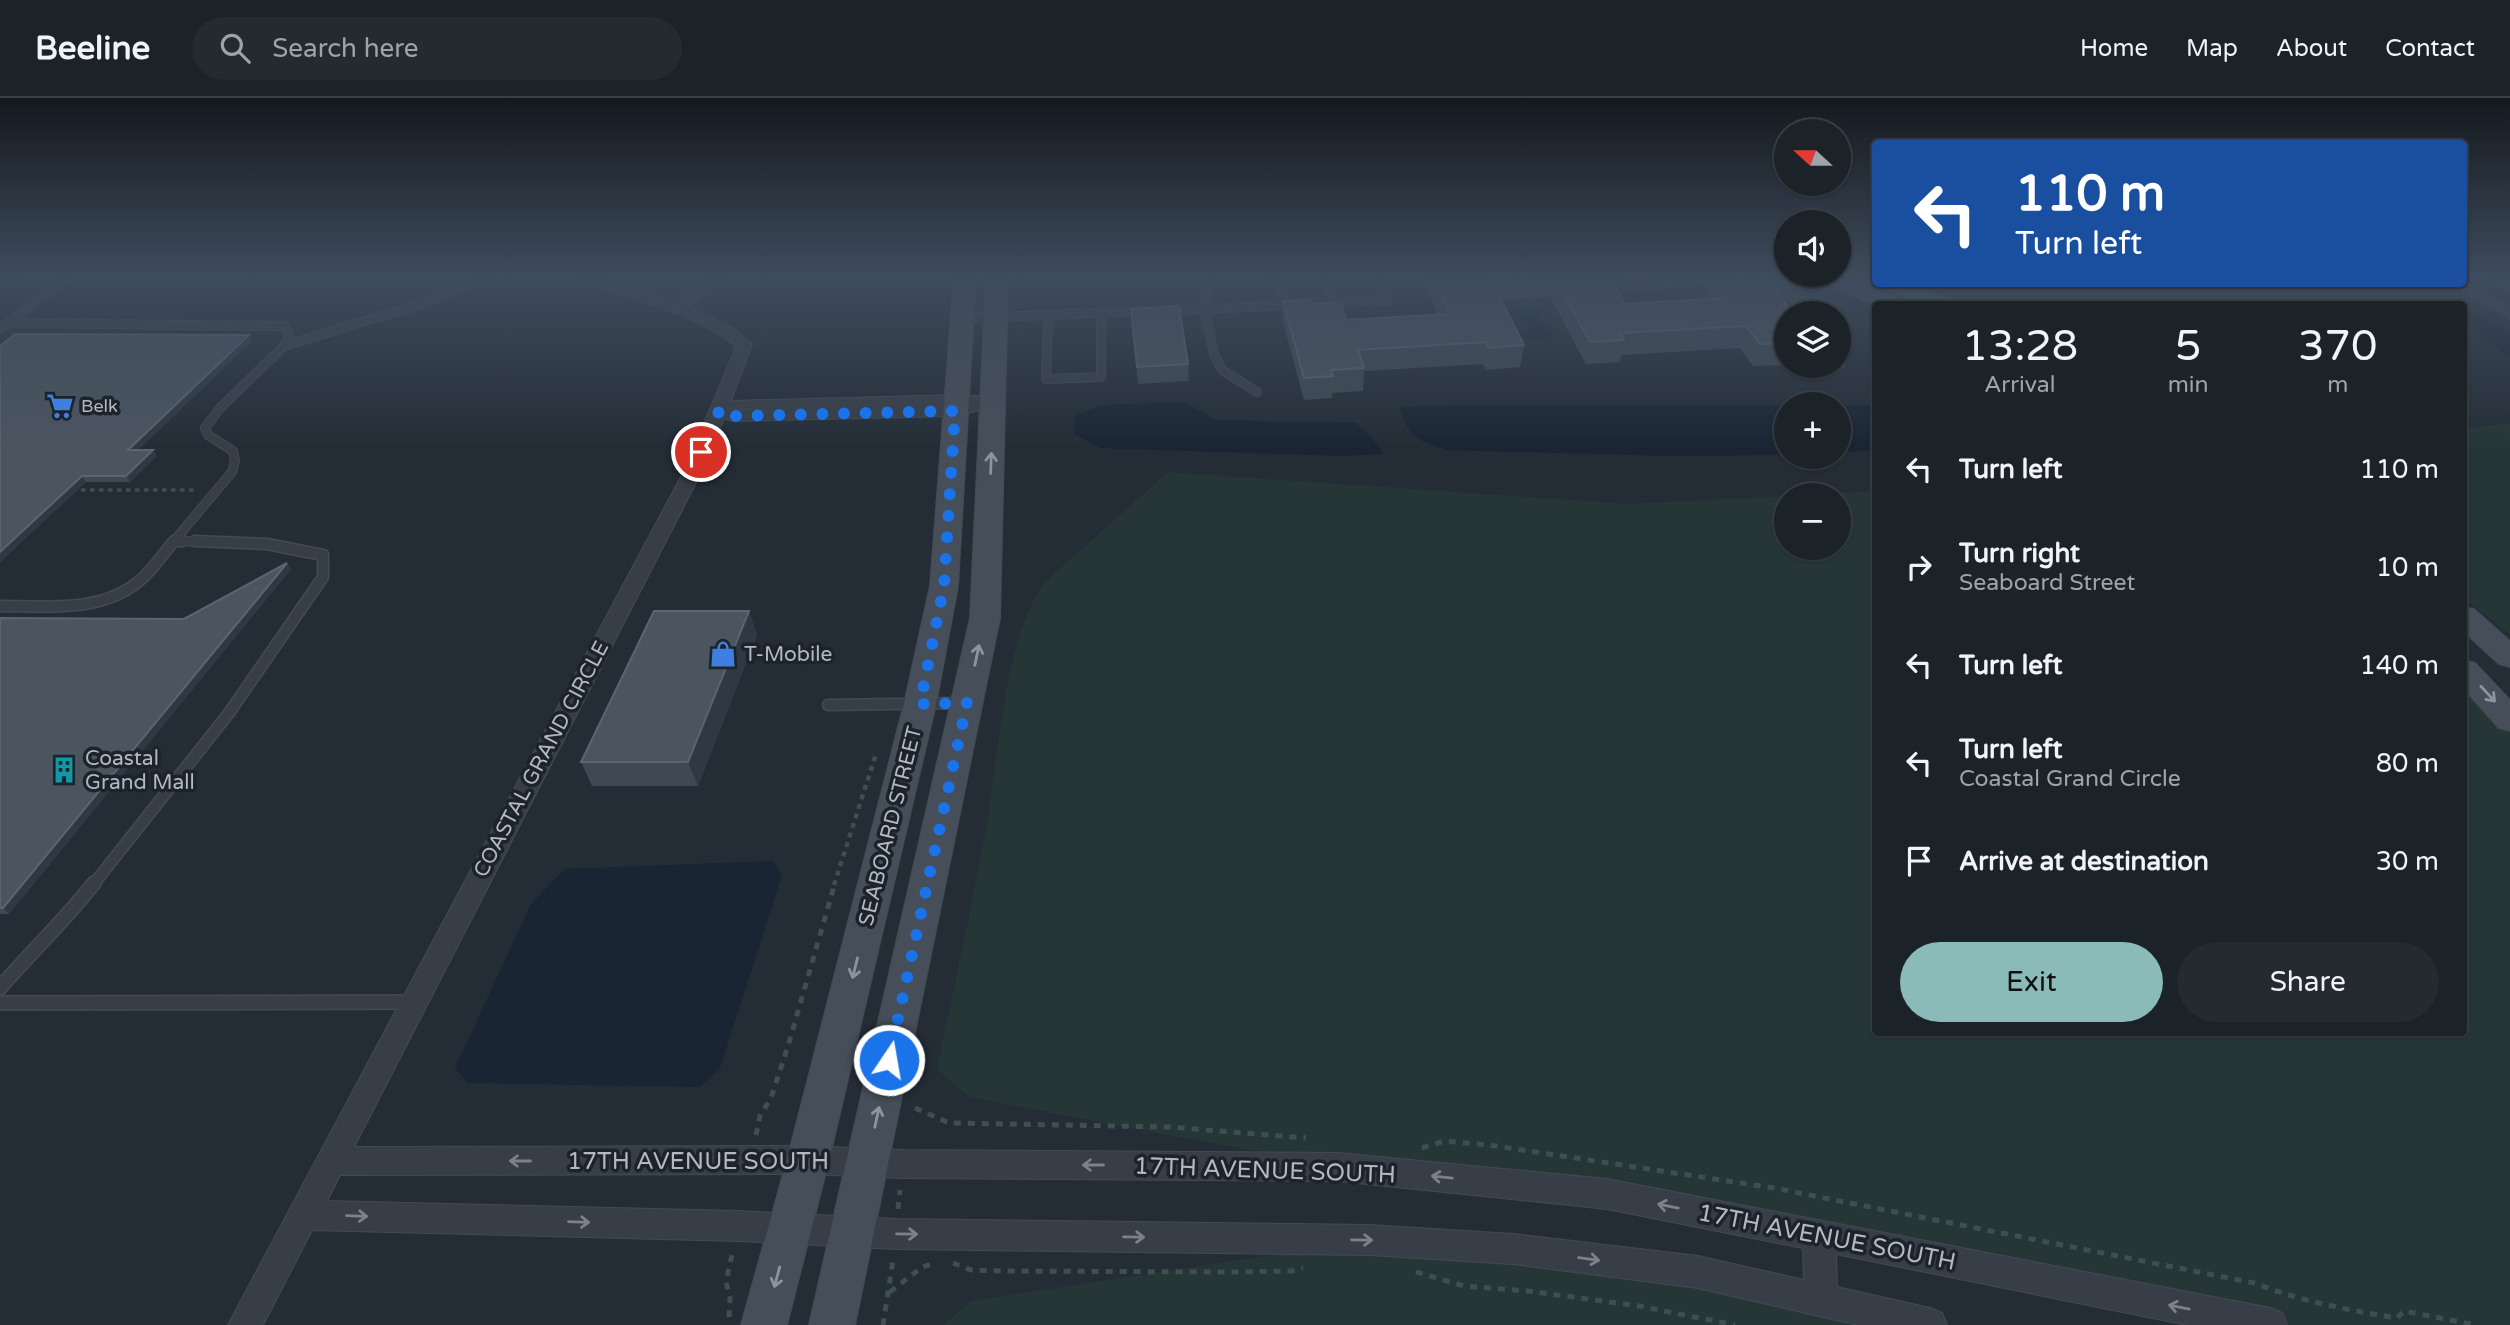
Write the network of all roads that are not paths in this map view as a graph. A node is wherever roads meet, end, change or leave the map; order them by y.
1 (289, 334) edge
2 (322, 334) edge
3 (733, 334) edge
4 (961, 334) edge
5 (995, 334) edge
6 (1047, 334) edge
7 (1101, 334) edge
8 (1210, 334) edge
9 (284, 346) junction
10 (1257, 392) dead end
11 (992, 402) junction
12 (956, 405) junction
13 (720, 409) junction
14 (174, 541) junction
15 (0, 606) edge
16 (2467, 619) edge
17 (2510, 657) edge
18 (2467, 673) edge
19 (967, 703) junction
20 (920, 704) junction
21 (828, 705) dead end
22 (2510, 720) edge
23 (0, 988) edge
24 (414, 1002) junction
25 (0, 1003) edge
26 (808, 1160) junction
27 (330, 1161) junction
28 (867, 1162) junction
29 (302, 1215) junction
30 (790, 1229) junction
31 (853, 1232) junction
32 (1819, 1236) junction
33 (1821, 1300) junction
34 (245, 1325) edge
35 (764, 1325) edge
36 (832, 1325) edge
37 (1930, 1325) edge
38 (2270, 1325) edge

1 - 9 lane
2 - 9 lane
3 - 13 street, COASTAL GRAND CIRCLE
4 - 12 street, SEABOARD STREET
5 - 11 street
6 - 7 lane
8 - 10 lane
9 - 14 lane
11 - 12 street
19 -> 11 street
12 - 13 street
12 - 20 street, SEABOARD STREET
13 - 24 street, COASTAL GRAND CIRCLE
14 - 15 lane
14 - 23 lane
16 - 17 street
18 -> 22 street
19 - 20 lane
28 -> 19 street
20 - 21 lane
20 -> 26 street, SEABOARD STREET
24 - 25 lane
24 - 27 street, COASTAL GRAND CIRCLE
26 -> 27 street, 17TH AVENUE SOUTH
26 - 28 street, 17TH AVENUE SOUTH
26 - 30 street, SEABOARD STREET
27 - 29 street, COASTAL GRAND CIRCLE
28 - 31 street
32 -> 28 street, 17TH AVENUE SOUTH
29 -> 30 street
29 - 34 street, COASTAL GRAND CIRCLE
30 - 31 street
30 -> 35 street, SEABOARD STREET
31 -> 33 street
31 - 36 street
32 - 33 street
38 -> 32 street, 17TH AVENUE SOUTH
33 - 37 street

